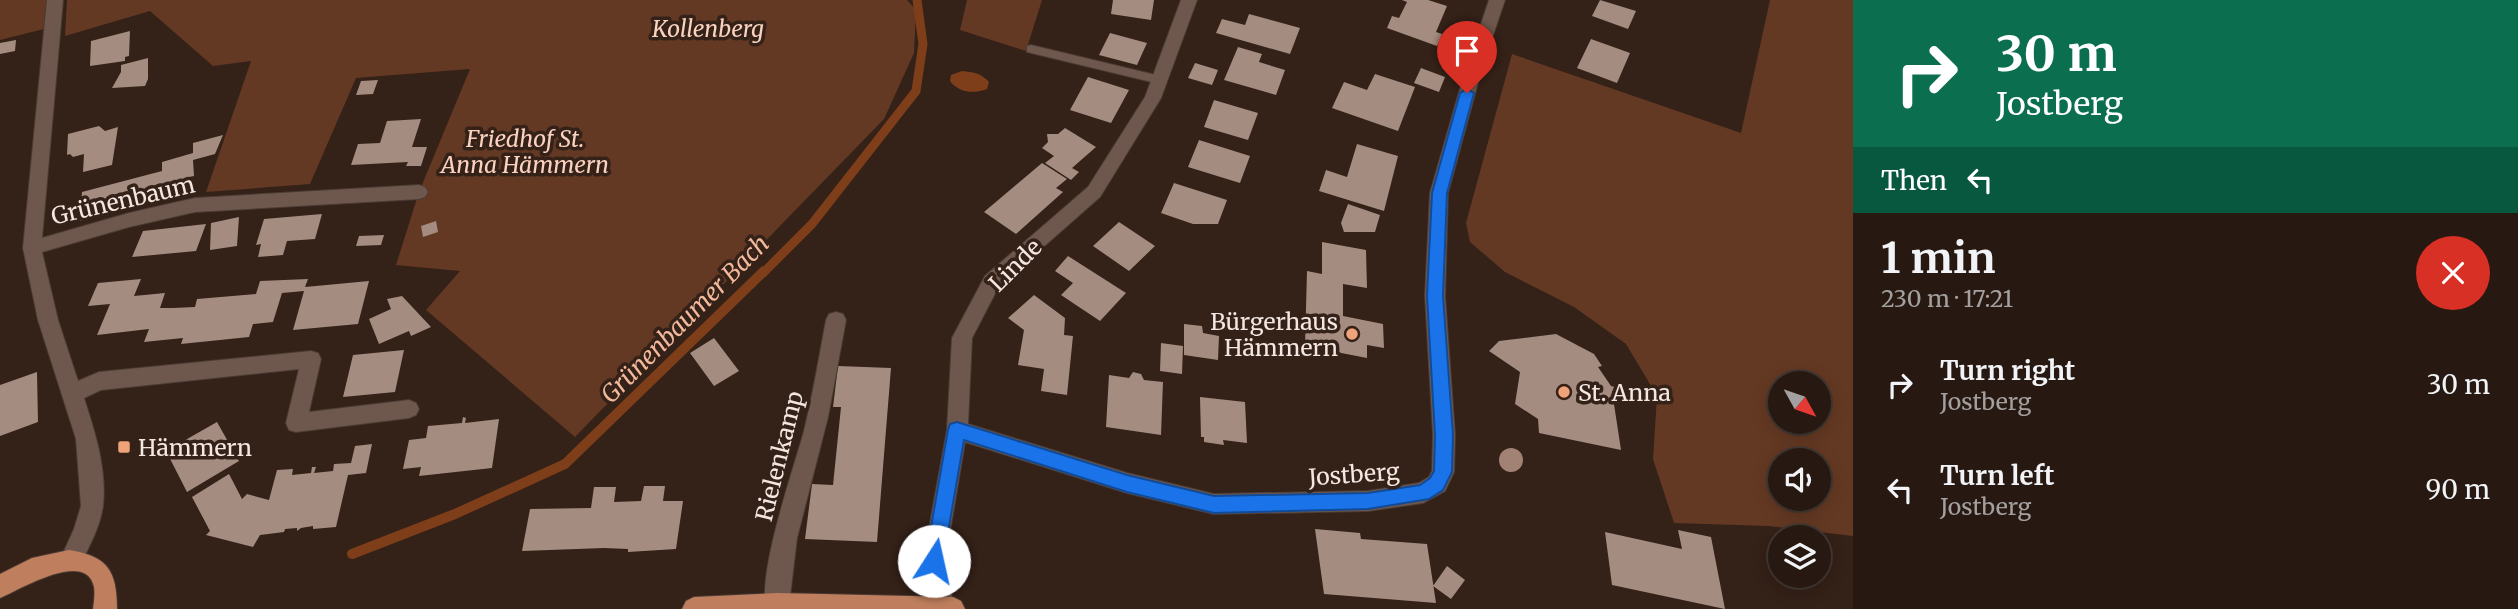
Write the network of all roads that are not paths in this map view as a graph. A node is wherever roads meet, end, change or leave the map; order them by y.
1 (55, 0) edge
2 (1189, 0) edge
3 (1497, 0) edge
4 (1031, 49) dead end
5 (1160, 80) junction
6 (419, 192) dead end
7 (32, 248) junction
8 (836, 320) dead end
9 (73, 393) junction
10 (409, 409) dead end
11 (957, 430) junction
12 (71, 561) junction
13 (0, 587) edge
14 (778, 605) junction
15 (942, 608) edge
16 (105, 609) edge
17 (694, 609) edge
18 (953, 609) edge

1 - 7 street
2 - 5 street, Linde
3 - 11 street, Jostberg
4 - 5 lane
5 - 11 street, Linde
6 - 7 street, Grünenbaum
7 - 9 street, Grünenbaum
8 - 14 street, Rielenkamp
9 - 10 street
9 - 12 street, Grünenbaum
11 - 15 street, Linde
12 - 13 main road
12 - 16 main road
14 - 15 main road
14 - 17 main road
15 - 18 main road

